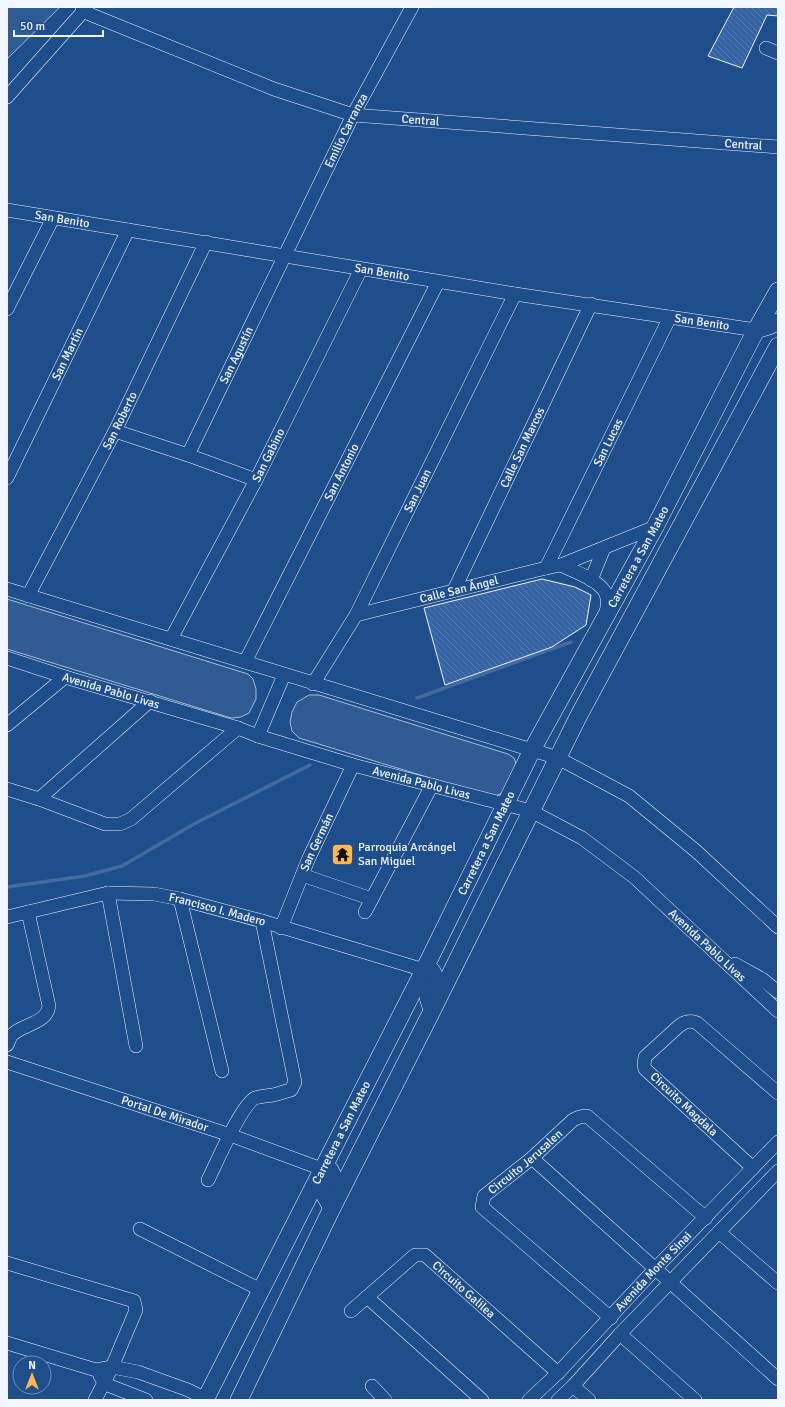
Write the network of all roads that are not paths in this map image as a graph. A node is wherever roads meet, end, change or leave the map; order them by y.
1 (412, 7) edge
2 (84, 9) edge
3 (7, 97) edge
4 (353, 115) junction
5 (778, 147) edge
6 (7, 210) edge
7 (53, 218) junction
8 (128, 230) junction
9 (206, 242) junction
10 (284, 255) junction
11 (360, 269) junction
12 (438, 282) junction
13 (778, 291) edge
14 (515, 294) junction
15 (591, 304) junction
16 (7, 309) edge
17 (670, 317) junction
18 (778, 322) edge
19 (756, 330) junction
20 (778, 346) edge
21 (750, 396) junction
22 (115, 431) junction
23 (188, 455) junction
24 (7, 478) edge
25 (256, 480) junction
26 (655, 527) junction
27 (604, 548) junction
28 (562, 566) junction
29 (546, 568) junction
30 (591, 580) junction
31 (7, 589) edge
32 (454, 590) junction
33 (28, 596) junction
34 (356, 615) junction
35 (606, 616) junction
36 (172, 639) junction
37 (7, 658) edge
38 (245, 662) junction
39 (284, 675) junction
40 (65, 677) junction
41 (313, 684) junction
42 (150, 701) junction
43 (7, 725) edge
44 (238, 728) junction
45 (258, 736) junction
46 (532, 750) junction
47 (558, 758) junction
48 (353, 764) junction
49 (432, 785) junction
50 (7, 789) edge
51 (39, 799) junction
52 (506, 804) junction
53 (531, 811) junction
54 (302, 875) junction
55 (108, 893) junction
56 (180, 899) junction
57 (372, 899) junction
58 (28, 912) junction
59 (365, 912) dead end
60 (7, 917) edge
61 (262, 921) junction
62 (778, 927) edge
63 (281, 928) junction
64 (718, 954) junction
65 (424, 970) junction
66 (778, 992) edge
67 (778, 1010) edge
68 (432, 1011) junction
69 (8, 1038) edge
70 (136, 1046) dead end
71 (7, 1062) edge
72 (222, 1071) dead end
73 (778, 1093) edge
74 (230, 1135) junction
75 (778, 1142) edge
76 (532, 1158) junction
77 (753, 1168) junction
78 (322, 1169) junction
79 (775, 1179) edge
80 (208, 1180) dead end
81 (332, 1208) junction
82 (706, 1218) junction
83 (140, 1229) dead end
84 (719, 1232) junction
85 (7, 1262) edge
86 (655, 1269) junction
87 (670, 1282) junction
88 (778, 1283) edge
89 (260, 1290) junction
90 (367, 1297) junction
91 (350, 1311) dead end
92 (611, 1318) junction
93 (620, 1334) junction
94 (7, 1344) edge
95 (112, 1367) junction
96 (96, 1370) junction
97 (558, 1373) junction
98 (778, 1378) edge
99 (104, 1384) junction
100 (372, 1386) dead end
101 (573, 1386) junction
102 (95, 1400) edge
103 (146, 1400) edge
104 (206, 1400) edge
105 (239, 1400) edge
106 (385, 1400) edge
107 (482, 1400) edge
108 (529, 1400) edge
109 (558, 1400) edge
110 (589, 1400) edge
111 (695, 1400) edge

1 - 4 street, Emilio Carranza
2 - 3 street
2 - 4 street, Central
4 - 5 street, Central
4 - 10 street, Emilio Carranza
6 - 7 street, San Benito
7 - 8 street, San Benito
7 - 16 street
8 - 9 street, San Benito
8 - 24 street, San Martín
9 - 10 street, San Benito
9 - 22 street, San Roberto
10 - 11 street, San Benito
10 - 23 street, San Agustín
11 - 12 street, San Benito
11 - 25 street, San Gabino
12 - 14 street, San Benito
12 - 38 street, San Antonio
13 - 19 main road, Carretera a San Mateo
14 - 15 street, San Benito
14 - 34 street, San Juan
15 - 17 street, San Benito
15 - 32 street, Calle San Marcos
17 - 19 street, San Benito
17 - 29 street, San Lucas
18 - 19 main road
19 - 21 main road
19 - 26 main road, Carretera a San Mateo
20 - 21 main road, Carretera a San Mateo
21 - 47 main road, Carretera a San Mateo
22 - 23 street
22 - 33 street, San Roberto
23 - 25 street
25 - 36 street, San Gabino
26 - 27 street, Calle San Ángel
26 - 35 main road, Carretera a San Mateo
27 - 28 street, Calle San Ángel
27 - 30 street
28 - 29 street, Calle San Ángel
28 - 30 street
29 - 32 street, Calle San Ángel
30 - 35 street
31 - 33 street
32 - 34 street, Calle San Ángel
33 - 36 street
34 - 41 street, San Juan
35 - 46 main road, Carretera a San Mateo
36 - 38 street
37 - 40 street, Avenida Pablo Livas
38 - 39 street
39 - 41 street
39 - 45 street
40 - 42 street, Avenida Pablo Livas
40 - 43 street
41 - 46 street
42 - 44 street, Avenida Pablo Livas
42 - 51 street
44 - 45 street, Avenida Pablo Livas
44 - 51 street
45 - 48 street, Avenida Pablo Livas
46 - 47 street
46 - 52 main road, Carretera a San Mateo
47 - 53 main road, Carretera a San Mateo
47 - 62 street
48 - 49 street, Avenida Pablo Livas
48 - 54 street, San Germán
49 - 52 street, Avenida Pablo Livas
49 - 57 street
50 - 51 street
52 - 53 street, Avenida Pablo Livas
52 - 65 main road, Carretera a San Mateo
53 - 64 street, Avenida Pablo Livas
53 - 68 main road, Carretera a San Mateo
54 - 57 street, San Germán
54 - 63 street
55 - 56 street, Francisco I. Madero
55 - 58 street, Francisco I. Madero
55 - 70 street
56 - 61 street, Francisco I. Madero
56 - 72 street
57 - 59 street
58 - 60 street, Francisco I. Madero
58 - 69 street
61 - 63 street, Francisco I. Madero
61 - 74 street
63 - 65 street, Francisco I. Madero
64 - 66 street
64 - 67 street, Avenida Pablo Livas
65 - 68 main road
65 - 78 main road, Carretera a San Mateo
68 - 81 main road, Carretera a San Mateo
71 - 74 street, Portal De Mirador
73 - 77 street, Circuito Magdala
74 - 78 street, Portal De Mirador
74 - 80 street
75 - 77 street, Avenida Monte Sinai
76 - 82 street, Circuito Jerusalen
76 - 86 street
76 - 92 street, Circuito Jerusalen
77 - 82 street, Avenida Monte Sinai
78 - 81 main road
78 - 89 main road, Carretera a San Mateo
79 - 84 street, Avenida Monte Sinai
81 - 105 main road, Carretera a San Mateo
82 - 86 street, Avenida Monte Sinai
83 - 89 street
84 - 87 street, Avenida Monte Sinai
84 - 88 street
85 - 95 street
86 - 87 street
86 - 92 street, Avenida Monte Sinai
87 - 93 street, Avenida Monte Sinai
87 - 98 street
89 - 104 main road, Carretera a San Mateo
90 - 91 street, Circuito Galilea
90 - 97 street, Circuito Galilea
90 - 107 street
92 - 97 street, Avenida Monte Sinai
93 - 101 street, Avenida Monte Sinai
93 - 111 street
94 - 96 street
95 - 96 street
95 - 99 street
95 - 104 street
96 - 99 street
97 - 108 street, Avenida Monte Sinai
99 - 102 street
99 - 103 street
100 - 106 street
101 - 109 street, Avenida Monte Sinai
101 - 110 street

